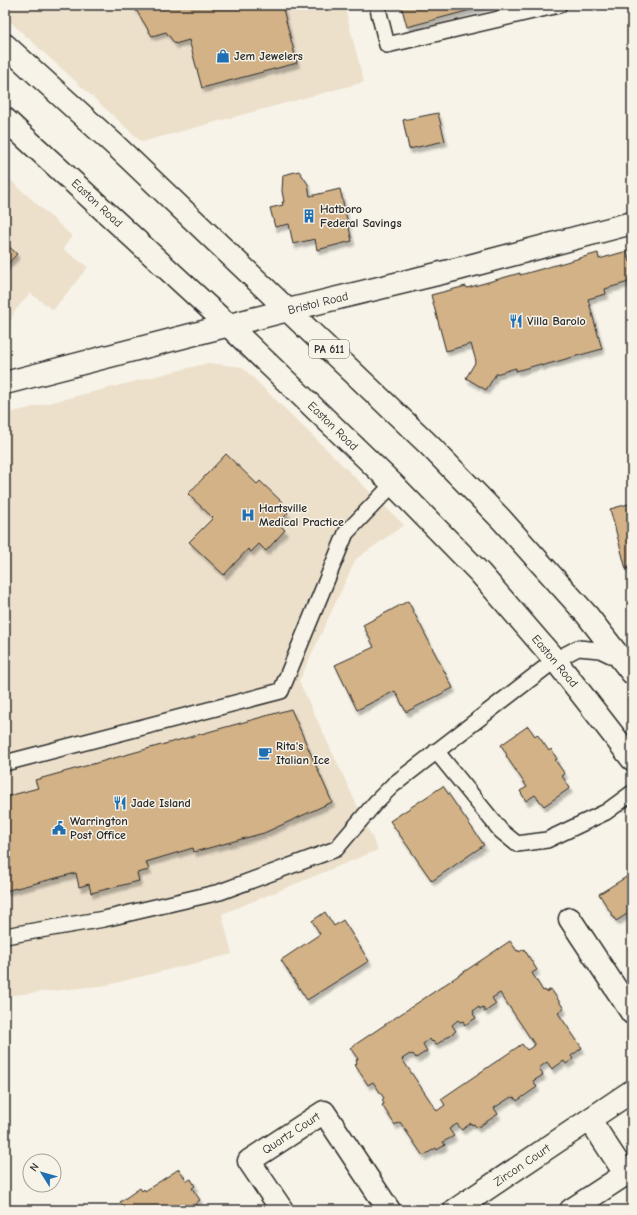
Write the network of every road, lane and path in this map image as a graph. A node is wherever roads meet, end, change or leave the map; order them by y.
1 (377, 5) edge
2 (559, 5) edge
3 (5, 45) edge
4 (5, 119) edge
5 (632, 223) edge
6 (288, 310) junction
7 (229, 326) junction
8 (5, 383) edge
9 (393, 484) junction
10 (555, 660) junction
11 (627, 667) edge
12 (436, 752) junction
13 (632, 759) edge
14 (5, 762) edge
15 (632, 793) edge
16 (570, 919) dead end
17 (5, 936) edge
18 (632, 1013) edge
19 (632, 1092) edge
20 (590, 1120) junction
21 (629, 1172) edge
22 (282, 1210) edge
23 (389, 1210) edge
24 (455, 1210) edge
25 (571, 1210) edge

1 - 2 lane
3 - 6 main road, PA 611
4 - 7 main road, Easton Road
5 - 6 main road, Bristol Road
6 - 7 main road, Bristol Road
6 - 11 main road, PA 611
7 - 8 main road, Bristol Road
7 - 9 main road, Easton Road
9 - 10 main road, Easton Road
9 - 14 lane
10 - 11 lane
10 - 12 lane
10 - 13 main road, Easton Road
12 - 15 lane
12 - 17 lane
16 - 18 main road
19 - 20 main road, Zircon Court
20 - 21 main road
20 - 24 main road, Zircon Court
21 - 25 main road
22 - 23 main road, Quartz Court

